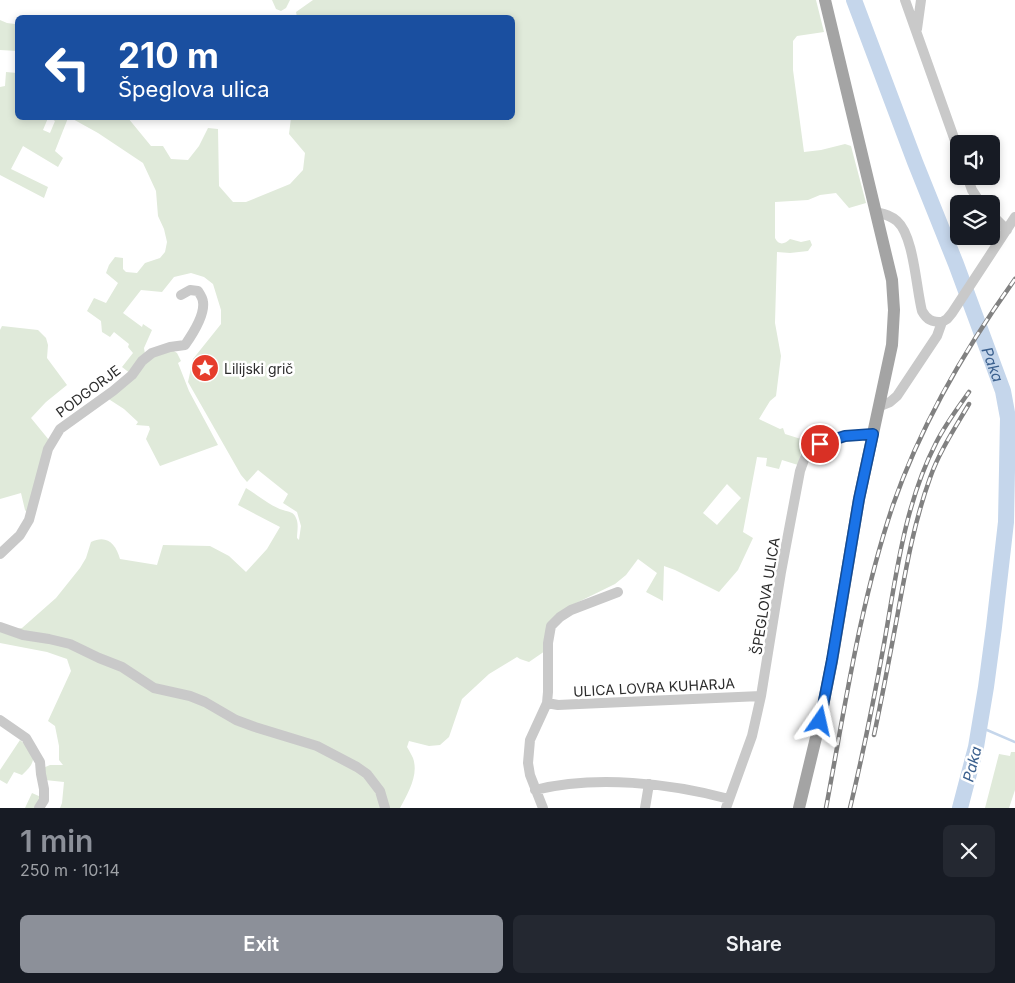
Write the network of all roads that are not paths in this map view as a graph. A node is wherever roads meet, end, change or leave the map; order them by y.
1 (825, 0) edge
2 (905, 0) edge
3 (921, 0) edge
4 (917, 33) junction
5 (953, 135) edge
6 (876, 212) junction
7 (1015, 217) edge
8 (1000, 223) edge
9 (1007, 230) junction
10 (182, 295) dead end
11 (942, 322) junction
12 (880, 406) junction
13 (873, 434) junction
14 (0, 554) edge
15 (618, 592) dead end
16 (0, 627) edge
17 (762, 696) junction
18 (547, 703) junction
19 (0, 720) edge
20 (649, 784) junction
21 (535, 790) junction
22 (727, 803) edge
23 (39, 808) edge
24 (385, 808) edge
25 (543, 808) edge
26 (646, 808) edge
27 (798, 808) edge

1 - 6 main road
2 - 4 street
3 - 4 street
4 - 5 street
6 - 11 street
6 - 12 main road
7 - 9 street
8 - 9 street
9 - 11 street
10 - 14 street, PODGORJE
11 - 12 street
12 - 13 main road
13 - 17 street, ŠPEGLOVA ULICA
13 - 27 main road
15 - 18 street
16 - 24 street
17 - 18 street, ULICA LOVRA KUHARJA
17 - 22 street, ŠPEGLOVA ULICA
18 - 21 street
19 - 23 street
20 - 21 street
20 - 22 street
20 - 26 street
21 - 25 street

